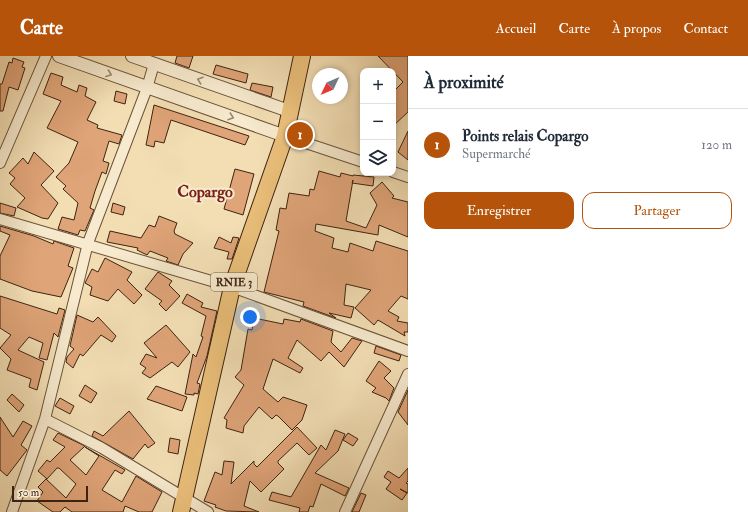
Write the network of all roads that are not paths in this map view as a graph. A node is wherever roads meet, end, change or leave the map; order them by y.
1 (46, 56) edge
2 (59, 56) edge
3 (132, 56) edge
4 (302, 56) edge
5 (154, 64) junction
6 (147, 88) junction
7 (289, 111) junction
8 (285, 136) junction
9 (360, 161) edge
10 (0, 163) edge
11 (396, 173) edge
12 (408, 177) edge
13 (0, 219) edge
14 (88, 243) junction
15 (232, 288) junction
16 (408, 351) edge
17 (408, 374) edge
18 (45, 419) junction
19 (183, 505) edge
20 (12, 512) edge
21 (208, 512) edge
22 (345, 512) edge

1 - 10 street
2 -> 6 street
3 - 5 street
4 - 7 highway, RNIE 3
5 - 6 street
7 -> 5 street
6 -> 8 street
6 - 14 street
7 - 8 highway, RNIE 3
8 - 9 street
8 - 15 highway, RNIE 3
11 - 12 street
13 - 14 street
14 - 15 street
14 - 18 street
15 - 16 street
15 - 19 highway, RNIE 3
17 - 22 street
18 - 19 street
18 - 20 street
19 - 21 street

